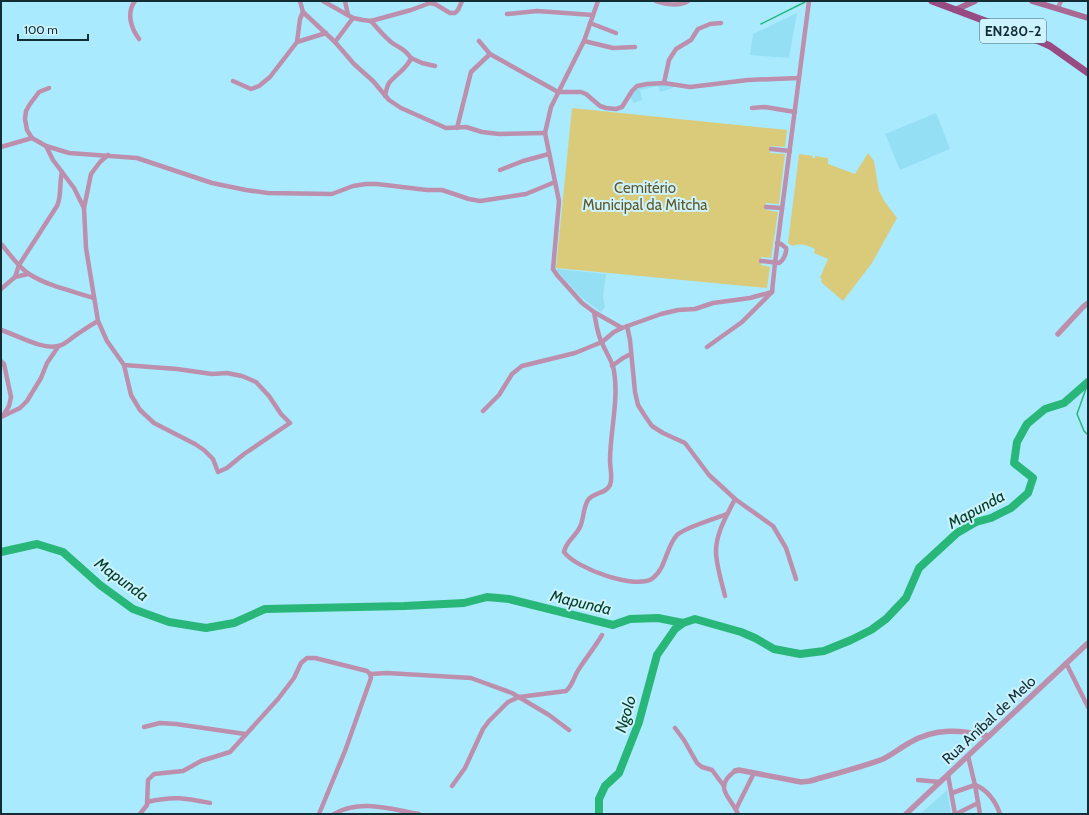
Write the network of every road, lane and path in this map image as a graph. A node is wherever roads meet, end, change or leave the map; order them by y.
1 (135, 1) edge
2 (300, 1) edge
3 (323, 1) edge
4 (345, 1) edge
5 (462, 1) edge
6 (598, 1) edge
7 (656, 1) edge
8 (688, 1) edge
9 (809, 1) edge
10 (932, 1) edge
11 (974, 1) edge
12 (1032, 1) edge
13 (1061, 1) edge
14 (431, 2) edge
15 (964, 3) edge
16 (1058, 8) junction
17 (955, 10) junction
18 (303, 12) junction
19 (507, 14) dead end
20 (593, 15) junction
21 (348, 16) junction
22 (353, 18) junction
23 (1088, 18) edge
24 (371, 21) junction
25 (590, 23) junction
26 (721, 23) dead end
27 (326, 33) junction
28 (616, 34) dead end
29 (139, 39) dead end
30 (584, 40) junction
31 (479, 41) dead end
32 (297, 42) junction
33 (335, 42) junction
34 (636, 47) dead end
35 (490, 54) junction
36 (411, 58) junction
37 (435, 66) dead end
38 (1088, 73) edge
39 (799, 78) junction
40 (233, 82) dead end
41 (664, 83) junction
42 (50, 88) dead end
43 (558, 92) junction
44 (385, 96) junction
45 (752, 108) dead end
46 (795, 112) junction
47 (457, 128) junction
48 (545, 133) junction
49 (32, 138) junction
50 (46, 146) junction
51 (1, 147) edge
52 (771, 149) dead end
53 (790, 151) junction
54 (549, 154) junction
55 (108, 155) junction
56 (500, 170) dead end
57 (62, 172) junction
58 (555, 182) junction
59 (766, 207) dead end
60 (84, 208) junction
61 (782, 208) junction
62 (777, 243) junction
63 (1, 244) edge
64 (761, 261) dead end
65 (775, 263) junction
66 (19, 265) junction
67 (28, 274) junction
68 (15, 277) junction
69 (1, 289) edge
70 (772, 292) junction
71 (94, 298) junction
72 (1088, 303) edge
73 (594, 312) junction
74 (98, 321) junction
75 (624, 327) junction
76 (1, 330) edge
77 (1058, 334) dead end
78 (602, 342) junction
79 (58, 347) junction
80 (707, 347) dead end
81 (631, 354) junction
82 (1, 361) edge
83 (124, 365) junction
84 (612, 366) junction
85 (483, 411) dead end
86 (2, 417) edge
87 (735, 499) junction
88 (727, 514) junction
89 (796, 579) dead end
90 (725, 596) dead end
91 (602, 635) dead end
92 (1088, 643) edge
93 (1066, 663) junction
94 (370, 674) junction
95 (519, 696) junction
96 (1088, 707) edge
97 (144, 727) dead end
98 (675, 728) dead end
99 (569, 730) dead end
100 (245, 734) junction
101 (989, 736) junction
102 (968, 756) junction
103 (735, 771) joint
104 (754, 773) junction
105 (948, 775) junction
106 (918, 780) dead end
107 (940, 782) junction
108 (975, 785) junction
109 (452, 786) dead end
110 (724, 786) junction
111 (952, 793) junction
112 (147, 802) junction
113 (210, 803) dead end
114 (978, 803) junction
115 (737, 812) edge
116 (140, 814) edge
117 (319, 814) edge
118 (334, 814) edge
119 (419, 814) edge
120 (906, 814) edge
121 (956, 814) edge
122 (980, 814) edge
123 (1000, 814) edge

1 - 29 street
2 - 18 street
3 - 21 street
4 - 21 street
5 - 14 street
6 - 20 street
7 - 8 street
9 - 39 street
10 - 17 main road, EN280-2
11 - 15 main road
12 - 16 main road
13 - 16 street
14 - 24 street
15 - 17 main road
16 - 23 main road
17 - 38 main road, EN280-2
18 - 27 street
18 - 32 street
19 - 20 street
20 - 25 street
21 - 22 street
22 - 24 street
22 - 33 street
24 - 36 street
25 - 28 street
25 - 30 street
26 - 41 street
27 - 32 street
27 - 33 street
30 - 34 street
30 - 43 street
31 - 35 street
32 - 40 street
33 - 44 street
35 - 43 street
35 - 47 street
36 - 37 street
36 - 44 street
39 - 41 street
39 - 46 street
41 - 43 street
42 - 49 street
43 - 48 street
44 - 47 street
45 - 46 street
46 - 53 street
47 - 48 street
48 - 54 street
49 - 50 street
49 - 51 street
50 - 55 street
50 - 57 street
52 - 53 street
53 - 61 street
54 - 56 street
54 - 58 street
55 - 58 street
55 - 60 street
57 - 60 street
57 - 66 street
58 - 73 street
59 - 61 street
60 - 71 street
61 - 62 street
62 - 65 street
62 - 65 street
63 - 66 street
64 - 65 street
65 - 70 street
66 - 67 street
66 - 68 street
67 - 68 street
67 - 71 street
68 - 69 street
70 - 75 street
70 - 80 street
71 - 74 street
72 - 77 street
73 - 75 street
73 - 78 street
74 - 79 street
74 - 83 street
75 - 78 street
75 - 81 street
76 - 79 street
78 - 84 street
78 - 85 street
79 - 86 street
81 - 84 street
81 - 87 street
82 - 86 street
83 - 83 street
84 - 88 street
87 - 88 street
87 - 89 street
88 - 90 street
91 - 95 street
92 - 93 street, Rua Aníbal de Melo
93 - 96 street
93 - 101 street, Rua Aníbal de Melo
94 - 95 street
94 - 100 street
94 - 117 street
95 - 99 street
95 - 109 street
97 - 100 street
98 - 110 street
100 - 112 street
101 - 102 street, Rua Aníbal de Melo
101 - 104 street
102 - 105 street, Rua Aníbal de Melo
102 - 108 street
103 - 104 street
103 - 110 street
104 - 115 street
105 - 107 street, Rua Aníbal de Melo
105 - 111 street
106 - 107 street
107 - 120 street, Rua Aníbal de Melo
108 - 111 street
108 - 114 street
108 - 123 street
110 - 115 street
111 - 121 street
112 - 113 street
112 - 116 street
114 - 121 street
114 - 122 street
118 - 119 street

